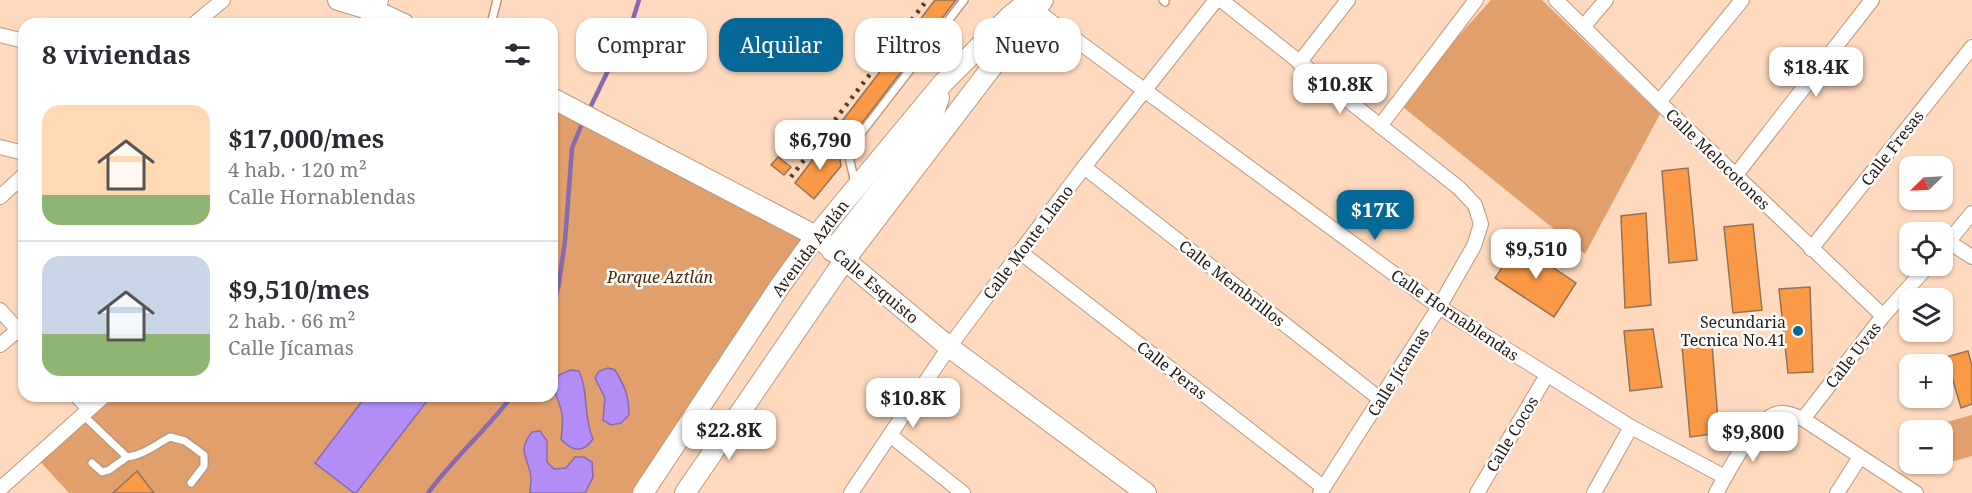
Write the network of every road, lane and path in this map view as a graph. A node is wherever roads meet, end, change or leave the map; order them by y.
1 (223, 0) edge
2 (338, 0) edge
3 (496, 0) edge
4 (964, 0) edge
5 (1216, 0) edge
6 (1221, 0) edge
7 (1348, 0) edge
8 (1476, 0) edge
9 (1556, 0) edge
10 (1606, 0) edge
11 (1742, 0) edge
12 (1872, 0) edge
13 (1034, 3) edge
14 (374, 12) edge
15 (201, 18) edge
16 (389, 18) edge
17 (492, 18) edge
18 (1583, 27) junction
19 (0, 35) edge
20 (18, 40) edge
21 (1972, 47) edge
22 (1299, 63) junction
23 (943, 83) junction
24 (1144, 90) junction
25 (558, 101) edge
26 (1659, 102) junction
27 (1380, 126) junction
28 (0, 147) edge
29 (18, 152) edge
30 (1084, 167) junction
31 (1735, 176) junction
32 (18, 180) edge
33 (856, 187) junction
34 (0, 197) edge
35 (1972, 213) edge
36 (1953, 236) edge
37 (816, 237) junction
38 (1953, 248) edge
39 (1811, 249) junction
40 (1020, 252) junction
41 (838, 256) junction
42 (1972, 257) edge
43 (1919, 276) edge
44 (1438, 307) junction
45 (0, 310) edge
46 (1883, 316) junction
47 (18, 327) edge
48 (18, 334) edge
49 (0, 345) edge
50 (949, 347) junction
51 (1547, 375) junction
52 (1380, 399) junction
53 (80, 402) edge
54 (97, 402) edge
55 (86, 412) junction
56 (1803, 419) junction
57 (1632, 427) junction
58 (890, 435) junction
59 (127, 457) junction
60 (1860, 457) junction
61 (92, 463) dead end
62 (1725, 477) junction
63 (191, 483) dead end
64 (0, 489) edge
65 (1322, 490) edge
66 (643, 493) edge
67 (685, 493) edge
68 (851, 493) edge
69 (963, 493) edge
70 (1146, 493) edge
71 (1477, 493) edge
72 (1594, 493) edge
73 (1716, 493) edge
74 (1837, 493) edge
75 (1916, 493) edge

1 - 15 street
2 - 14 main road
3 - 17 lane
4 - 33 lane
5 - 24 street, Calle Monte Llano
6 - 22 street
7 - 22 street
8 - 27 street
9 - 18 street, Calle Melocotones
10 - 18 street
11 - 26 street
12 - 31 street
13 - 23 main road, Avenida Aztlán
13 - 24 street, Calle Hornablendas
13 - 41 main road
14 - 16 main road
18 - 26 street, Calle Melocotones
19 - 20 street
21 - 39 street, Calle Fresas
22 - 27 street
23 - 33 main road, Avenida Aztlán
23 - 41 main road
24 - 30 street, Calle Monte Llano
24 - 44 street, Calle Hornablendas
25 - 37 main road, Calle Esquisto
26 - 31 street, Calle Melocotones
27 - 44 street, Calle Jícamas
28 - 29 street
30 - 40 street, Calle Monte Llano
30 - 52 street, Calle Membrillos
31 - 39 street, Calle Melocotones
32 - 34 street
33 - 37 main road, Avenida Aztlán
35 - 36 street
37 - 41 main road, Calle Esquisto
37 - 66 main road, Avenida Aztlán
38 - 42 street
39 - 46 street, Calle Melocotones
40 - 50 street, Calle Monte Llano
40 - 65 street, Calle Peras
41 - 50 main road, Calle Esquisto
41 - 67 main road
43 - 46 street, Calle Uvas
44 - 51 street, Calle Hornablendas
44 - 52 street, Calle Jícamas
45 - 47 street
46 - 56 street, Calle Uvas
48 - 49 street
50 - 58 street, Calle Monte Llano
50 - 70 main road, Calle Esquisto
51 - 57 street, Calle Hornablendas
51 - 71 street, Calle Cocos
52 - 65 street, Calle Jícamas
53 - 55 street
54 - 55 street
55 - 59 lane
55 - 64 street
56 - 60 street
56 - 62 street
57 - 62 street, Calle Hornablendas
57 - 72 street
58 - 68 street, Calle Monte Llano
58 - 69 street
59 - 61 lane
59 - 63 lane
60 - 74 street
60 - 75 street
62 - 73 street

